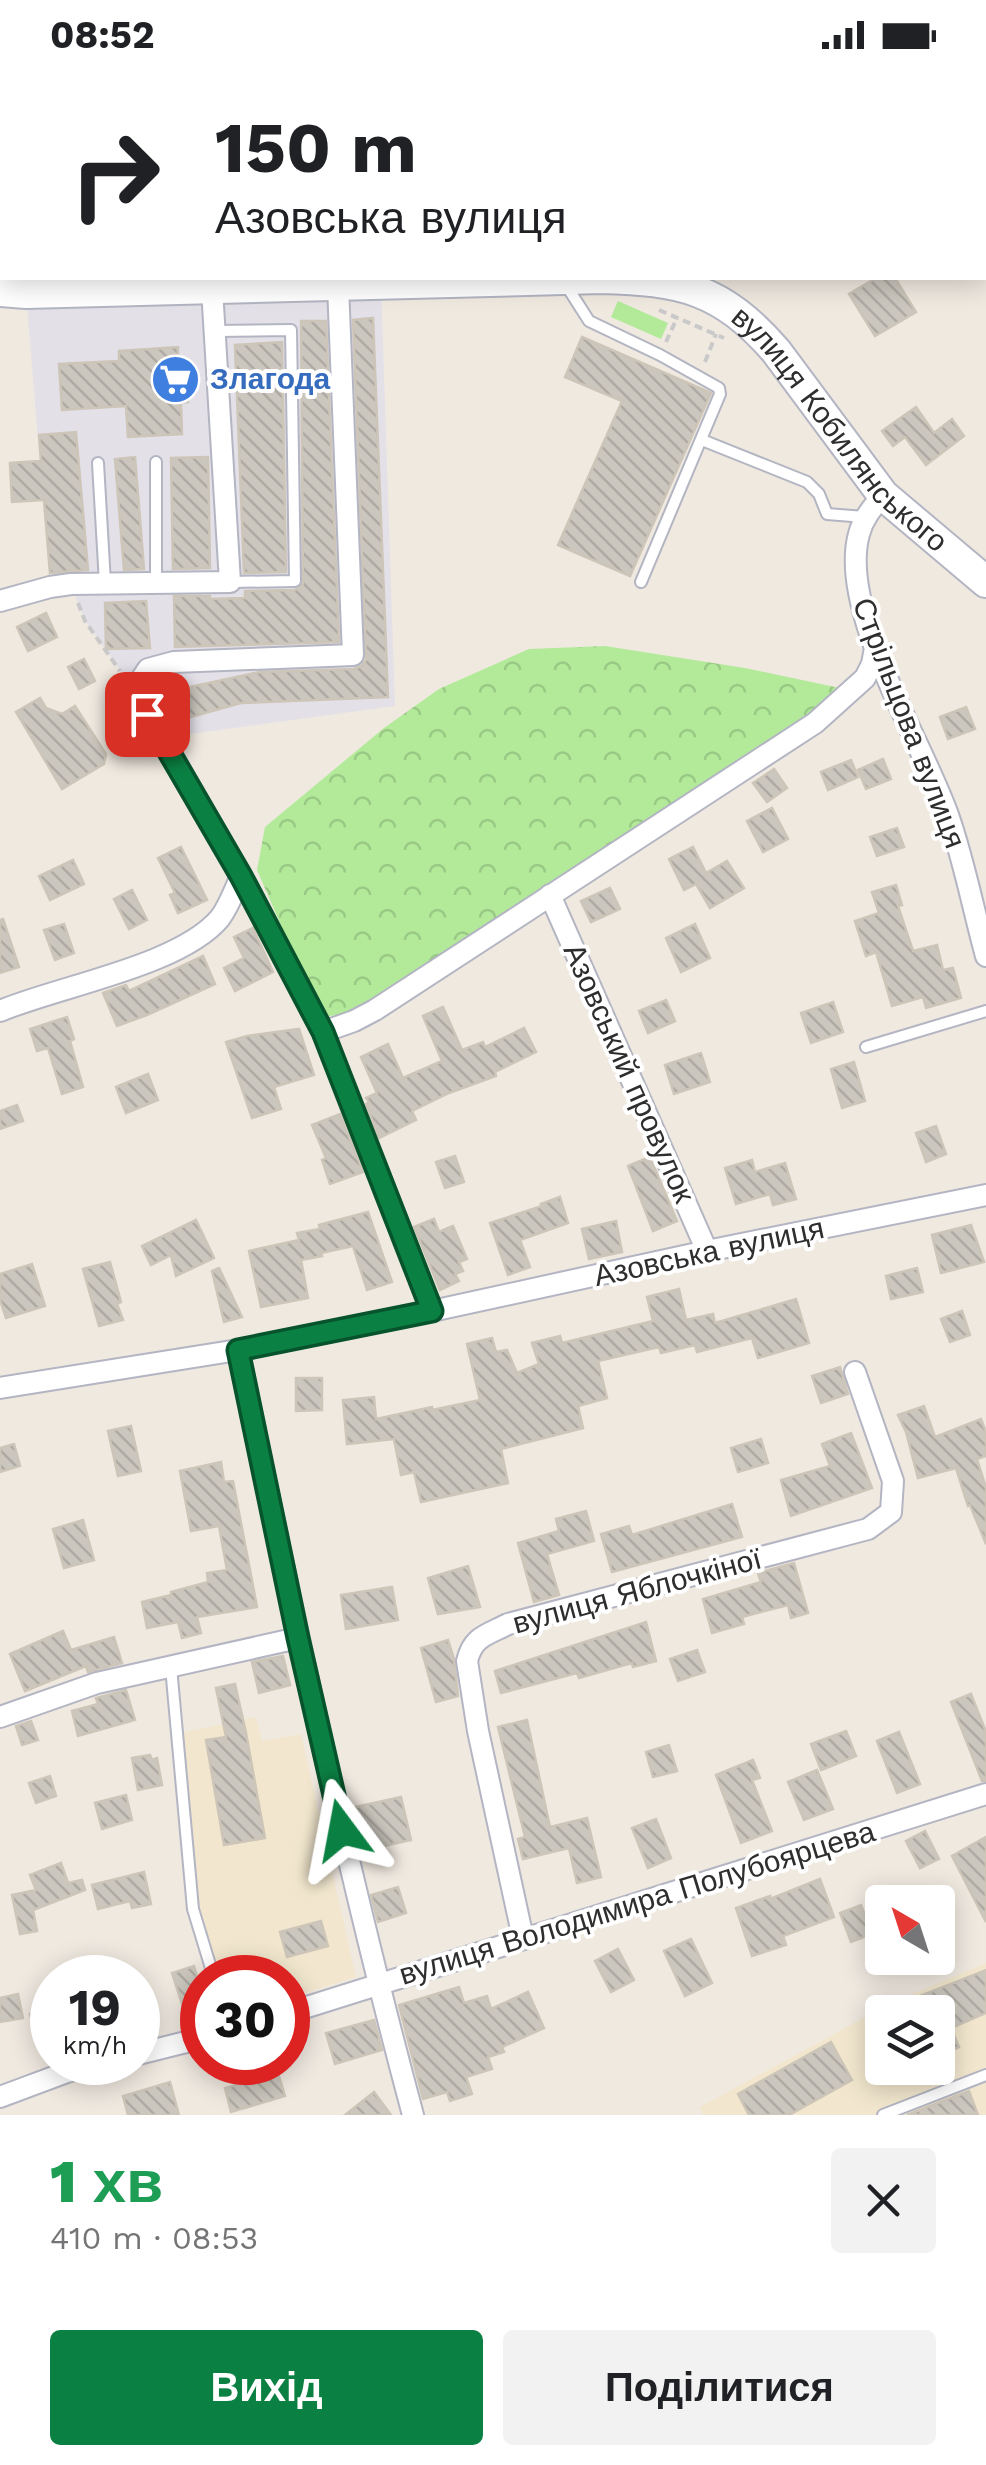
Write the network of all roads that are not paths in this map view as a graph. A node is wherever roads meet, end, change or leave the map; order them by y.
1 (562, 280) edge
2 (338, 282) edge
3 (703, 282) edge
4 (212, 288) junction
5 (0, 291) edge
6 (215, 331) junction
7 (702, 440) junction
8 (156, 462) dead end
9 (98, 464) dead end
10 (874, 506) junction
11 (230, 582) junction
12 (641, 582) dead end
13 (986, 582) edge
14 (156, 583) junction
15 (105, 584) junction
16 (0, 601) edge
17 (875, 648) junction
18 (241, 876) junction
19 (550, 895) junction
20 (986, 956) edge
21 (0, 1011) edge
22 (986, 1011) edge
23 (323, 1032) junction
24 (866, 1048) dead end
25 (986, 1195) edge
26 (707, 1251) junction
27 (432, 1311) junction
28 (238, 1350) junction
29 (855, 1372) dead end
30 (0, 1388) edge
31 (298, 1638) junction
32 (170, 1666) junction
33 (0, 1717) edge
34 (986, 1794) edge
35 (523, 1938) junction
36 (207, 1955) edge
37 (378, 1984) junction
38 (310, 2006) edge
39 (986, 2075) edge
40 (31, 2085) edge
41 (0, 2096) edge
42 (412, 2115) edge
43 (883, 2115) edge

1 - 2 main road, вулиця Кобилянського
1 - 3 main road, вулиця Кобилянського
1 - 7 lane
2 - 4 main road, вулиця Кобилянського
2 - 18 street
3 - 10 main road, вулиця Кобилянського
4 - 5 main road, вулиця Кобилянського
4 - 6 street
6 - 11 street
6 - 11 lane
7 - 10 lane
7 - 12 lane
8 - 14 lane
9 - 15 lane
10 - 13 main road, вулиця Кобилянського
10 - 17 street, Стрільцова вулиця
11 - 14 street
14 - 15 street
15 - 16 street
17 - 19 street
17 - 20 street, Стрільцова вулиця
18 - 21 street
18 - 23 street
19 - 23 street
19 - 26 street, Азовський провулок
22 - 24 lane
23 - 27 street
25 - 26 street, Азовська вулиця
26 - 27 street, Азовська вулиця
27 - 28 street, Азовська вулиця
28 - 30 street, Азовська вулиця
28 - 31 street
29 - 35 street, вулиця Яблочкіної
31 - 32 street
31 - 37 street
32 - 33 street
32 - 36 lane
34 - 35 street, вулиця Володимира Полубоярцева
35 - 37 street, вулиця Володимира Полубоярцева
37 - 38 street, вулиця Володимира Полубоярцева
37 - 42 street
39 - 43 lane
40 - 41 street

